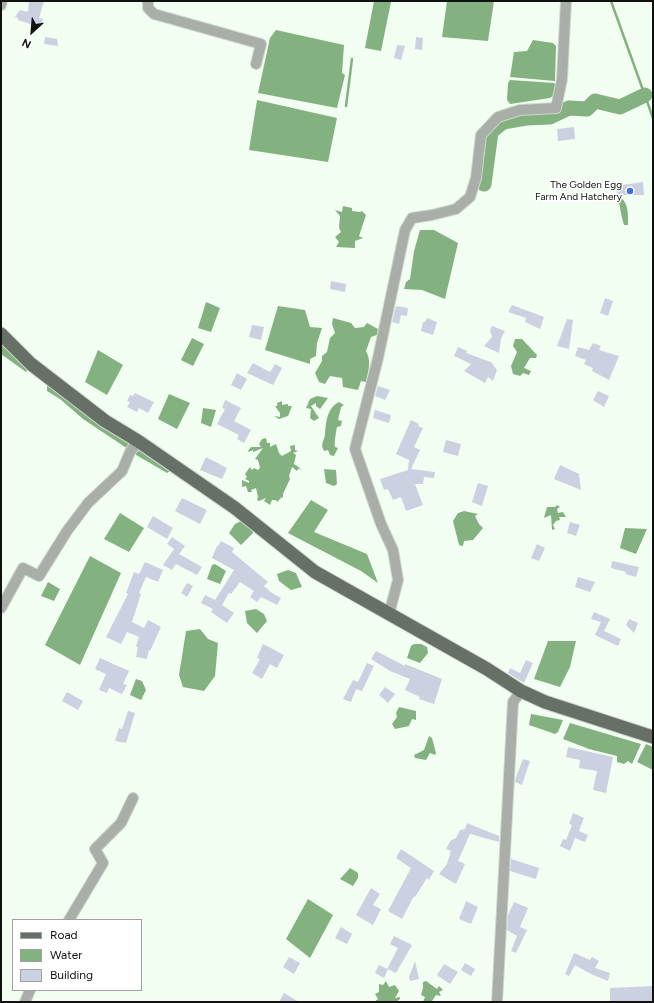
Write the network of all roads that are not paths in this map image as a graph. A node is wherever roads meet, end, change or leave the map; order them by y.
1 (2, 1) edge
2 (148, 1) edge
3 (566, 1) edge
4 (1, 5) edge
5 (256, 64) dead end
6 (1, 334) edge
7 (138, 441) junction
8 (1, 608) edge
9 (389, 614) junction
10 (521, 692) junction
11 (653, 738) edge
12 (133, 798) dead end
13 (70, 919) edge
14 (30, 991) edge
15 (24, 1002) edge
16 (497, 1002) edge

1 - 4 street
2 - 5 street
3 - 9 street
6 - 7 main road
7 - 8 street
7 - 9 main road
9 - 10 main road
10 - 11 main road
10 - 16 street
12 - 13 street
14 - 15 street

